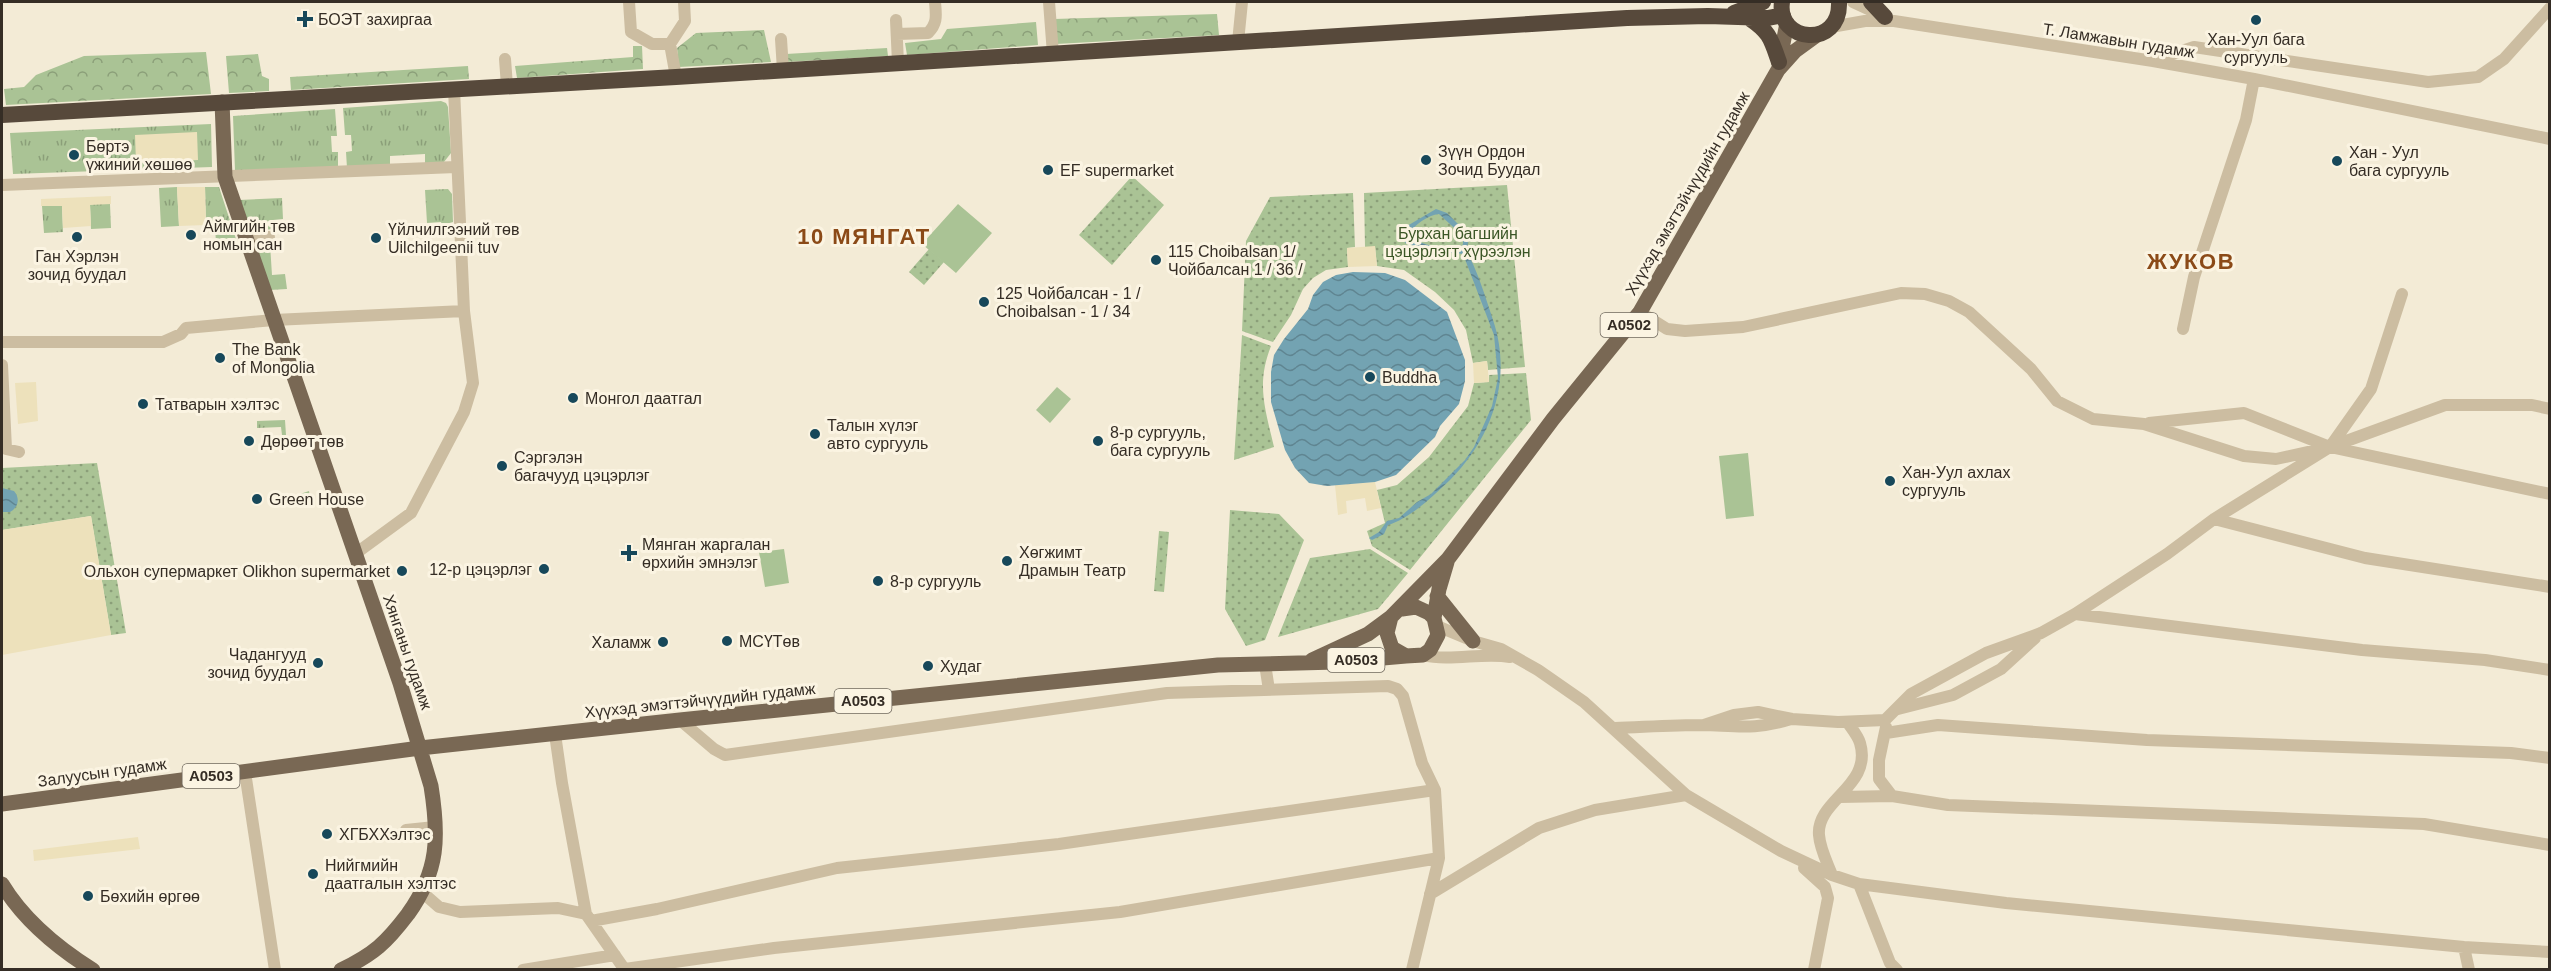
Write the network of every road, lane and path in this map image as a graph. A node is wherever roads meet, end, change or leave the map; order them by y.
1 (629, 2) edge
2 (684, 2) edge
3 (935, 2) edge
4 (1049, 2) edge
5 (1242, 2) edge
6 (1762, 2) edge
7 (1839, 2) edge
8 (1853, 2) edge
9 (1871, 2) edge
10 (2550, 8) edge
11 (1784, 13) edge
12 (1728, 16) junction
13 (1748, 17) junction
14 (1889, 19) junction
15 (896, 20) dead end
16 (1824, 31) junction
17 (897, 34) junction
18 (781, 39) dead end
19 (1238, 42) junction
20 (670, 44) junction
21 (1053, 54) junction
22 (505, 59) dead end
23 (2153, 61) junction
24 (898, 63) junction
25 (1779, 66) junction
26 (783, 70) junction
27 (676, 77) junction
28 (2254, 79) junction
29 (507, 86) junction
30 (454, 89) junction
31 (222, 102) junction
32 (2, 115) edge
33 (2550, 139) edge
34 (456, 167) junction
35 (225, 177) junction
36 (2, 185) edge
37 (269, 237) dead end
38 (246, 238) junction
39 (2402, 294) dead end
40 (464, 310) junction
41 (1640, 312) junction
42 (274, 320) junction
43 (2183, 329) dead end
44 (2, 342) edge
45 (2, 365) edge
46 (2550, 409) edge
47 (2144, 424) junction
48 (2330, 447) junction
49 (4, 449) edge
50 (19, 452) dead end
51 (2550, 494) edge
52 (2214, 519) junction
53 (355, 555) junction
54 (1448, 559) junction
55 (2550, 587) edge
56 (1437, 596) junction
57 (1396, 613) junction
58 (2075, 614) junction
59 (1436, 622) junction
60 (2041, 633) junction
61 (1473, 641) junction
62 (1423, 655) junction
63 (1406, 657) junction
64 (1307, 662) junction
65 (1523, 662) junction
66 (1265, 664) junction
67 (2550, 670) edge
68 (1269, 690) junction
69 (1898, 709) junction
70 (680, 720) junction
71 (1848, 723) junction
72 (1886, 727) junction
73 (1615, 728) junction
74 (555, 734) junction
75 (420, 748) junction
76 (2550, 758) edge
77 (1862, 759) junction
78 (1879, 760) junction
79 (245, 772) junction
80 (1435, 790) junction
81 (1686, 795) junction
82 (1892, 796) junction
83 (1840, 797) junction
84 (2, 804) edge
85 (435, 826) junction
86 (406, 830) dead end
87 (2550, 845) edge
88 (1781, 851) junction
89 (1439, 858) junction
90 (1832, 875) junction
91 (2, 884) edge
92 (1859, 884) junction
93 (419, 889) junction
94 (1430, 894) junction
95 (587, 914) junction
96 (2464, 947) junction
97 (2550, 952) edge
98 (615, 955) junction
99 (93, 969) edge
100 (274, 969) edge
101 (341, 969) edge
102 (523, 969) edge
103 (625, 969) edge
104 (1412, 969) edge
105 (1814, 969) edge
106 (1897, 969) edge
107 (2469, 969) edge

1 - 20 street
2 - 20 street
3 - 17 street
4 - 21 street
5 - 19 street
6 - 12 highway
7 - 16 highway
8 - 14 street, Т. Ламжавын гудамж
9 - 14 highway
10 - 23 street
11 - 13 highway
11 - 16 highway
11 - 25 main road, Хүүхэд эмэгтэйчүүдийн гудамж / A0502
12 - 13 highway
12 - 19 highway
13 - 25 highway
14 - 16 street, Т. Ламжавын гудамж
14 - 23 street, Т. Ламжавын гудамж
15 - 17 street
16 - 25 main road, Хүүхэд эмэгтэйчүүдийн гудамж / A0502
17 - 24 street
18 - 26 street
19 - 21 highway
20 - 27 street
21 - 24 highway
22 - 29 street
23 - 28 street, Т. Ламжавын гудамж
24 - 26 highway
25 - 41 main road, Хүүхэд эмэгтэйчүүдийн гудамж / A0502
26 - 27 highway
27 - 29 highway
28 - 33 street, Т. Ламжавын гудамж
28 - 43 street
29 - 30 highway
30 - 31 highway
30 - 34 street
31 - 32 highway
31 - 35 main road, Хянганы гудамж
34 - 35 street
34 - 40 street
35 - 36 street
35 - 38 main road, Хянганы гудамж
37 - 38 street
38 - 42 main road, Хянганы гудамж
39 - 48 street
40 - 42 street
40 - 53 street
41 - 47 street
41 - 54 main road, Хүүхэд эмэгтэйчүүдийн гудамж / A0502
42 - 44 street
42 - 53 main road, Хянганы гудамж
45 - 49 street
46 - 48 street
47 - 48 street
47 - 48 street
48 - 51 street
48 - 52 street
49 - 50 street
52 - 55 street
52 - 58 street
53 - 75 main road, Хянганы гудамж
54 - 56 main road, Хүүхэд эмэгтэйчүүдийн гудамж / A0502
54 - 57 main road, Хүүхэд эмэгтэйчүүдийн гудамж / A0502
56 - 59 main road, Хүүхэд эмэгтэйчүүдийн гудамж / A0502
56 - 61 main road
57 - 59 main road
57 - 63 main road
57 - 64 main road, Хүүхэд эмэгтэйчүүдийн гудамж / A0503
58 - 60 street
58 - 67 street
59 - 61 street
59 - 62 main road, Хүүхэд эмэгтэйчүүдийн гудамж / A0502
60 - 69 street
60 - 69 street
61 - 65 street
62 - 63 main road, Хүүхэд эмэгтэйчүүдийн гудамж
62 - 65 street
63 - 64 main road, Хүүхэд эмэгтэйчүүдийн гудамж / A0503
64 - 66 main road, Хүүхэд эмэгтэйчүүдийн гудамж / A0503
65 - 73 street
66 - 68 street
66 - 70 main road, Хүүхэд эмэгтэйчүүдийн гудамж / A0503
68 - 70 street
68 - 80 street
69 - 72 street
70 - 74 main road, Хүүхэд эмэгтэйчүүдийн гудамж / A0503
71 - 72 street
71 - 73 street
71 - 77 street
72 - 76 street
72 - 78 street
73 - 81 street
74 - 75 main road, Хүүхэд эмэгтэйчүүдийн гудамж / A0503
74 - 95 street
75 - 79 main road, Залуусын гудамж / A0503
75 - 85 main road, Хянганы гудамж
77 - 78 street
77 - 83 street
78 - 82 street
79 - 84 main road, Залуусын гудамж / A0503
79 - 100 street
80 - 89 street
80 - 95 street
81 - 88 street
81 - 94 street
82 - 83 street
82 - 87 street
83 - 90 street
85 - 86 street
85 - 93 main road, Хянганы гудамж
88 - 90 street
88 - 105 street
89 - 94 street
89 - 103 street
90 - 92 street
91 - 99 main road
92 - 96 street
92 - 106 street
93 - 95 street
93 - 101 main road, Хянганы гудамж
94 - 104 street
95 - 98 street
96 - 97 street
96 - 107 street
98 - 102 street
98 - 103 street

